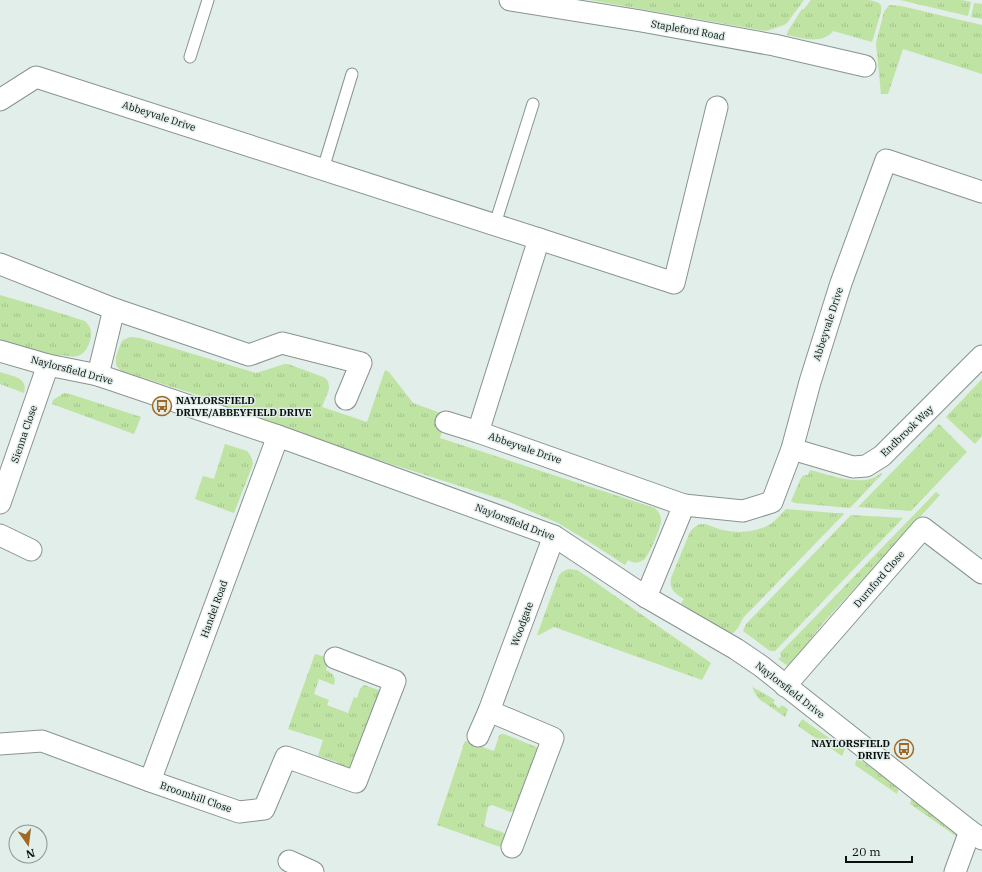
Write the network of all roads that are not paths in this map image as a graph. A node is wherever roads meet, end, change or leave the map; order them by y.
1 (208, 0) edge
2 (510, 0) edge
3 (190, 57) dead end
4 (865, 66) dead end
5 (352, 74) dead end
6 (0, 100) edge
7 (533, 104) dead end
8 (717, 107) dead end
9 (323, 169) junction
10 (982, 192) edge
11 (495, 224) junction
12 (539, 239) junction
13 (0, 264) edge
14 (114, 309) junction
15 (0, 351) edge
16 (982, 356) edge
17 (48, 365) junction
18 (98, 375) junction
19 (346, 399) dead end
20 (446, 422) dead end
21 (478, 432) junction
22 (278, 436) junction
23 (792, 449) junction
24 (0, 503) edge
25 (684, 504) junction
26 (0, 535) edge
27 (554, 536) junction
28 (32, 550) dead end
29 (982, 573) edge
30 (646, 597) junction
31 (335, 658) dead end
32 (785, 686) junction
33 (489, 711) junction
34 (478, 736) dead end
35 (0, 744) edge
36 (150, 781) junction
37 (976, 835) edge
38 (512, 846) dead end
39 (290, 861) dead end
40 (313, 872) edge
41 (955, 872) edge

1 - 3 lane
2 - 4 street, Stapleford Road
5 - 9 lane
6 - 9 street, Abbeyvale Drive
7 - 11 lane
8 - 12 street, Abbeyvale Drive
9 - 11 street, Abbeyvale Drive
10 - 23 street, Abbeyvale Drive
11 - 12 street, Abbeyvale Drive
12 - 21 street, Abbeyvale Drive
13 - 14 street
14 - 18 street
14 - 19 street
15 - 17 street, Naylorsfield Drive
16 - 23 street, Endbrook Way
17 - 18 street, Naylorsfield Drive
17 - 24 street, Sienna Close
18 - 22 street, Naylorsfield Drive
20 - 21 street, Abbeyvale Drive
21 - 25 street, Abbeyvale Drive
22 - 27 street, Naylorsfield Drive
22 - 36 street, Handel Road
23 - 25 street, Abbeyvale Drive
25 - 30 street
26 - 28 street
27 - 30 street, Naylorsfield Drive
27 - 33 street, Woodgate
29 - 32 street, Durnford Close
30 - 32 street, Naylorsfield Drive
31 - 36 street, Broomhill Close
32 - 37 street, Naylorsfield Drive
33 - 34 street, Woodgate
33 - 38 street
35 - 36 street, Broomhill Close
37 - 41 street
39 - 40 street

